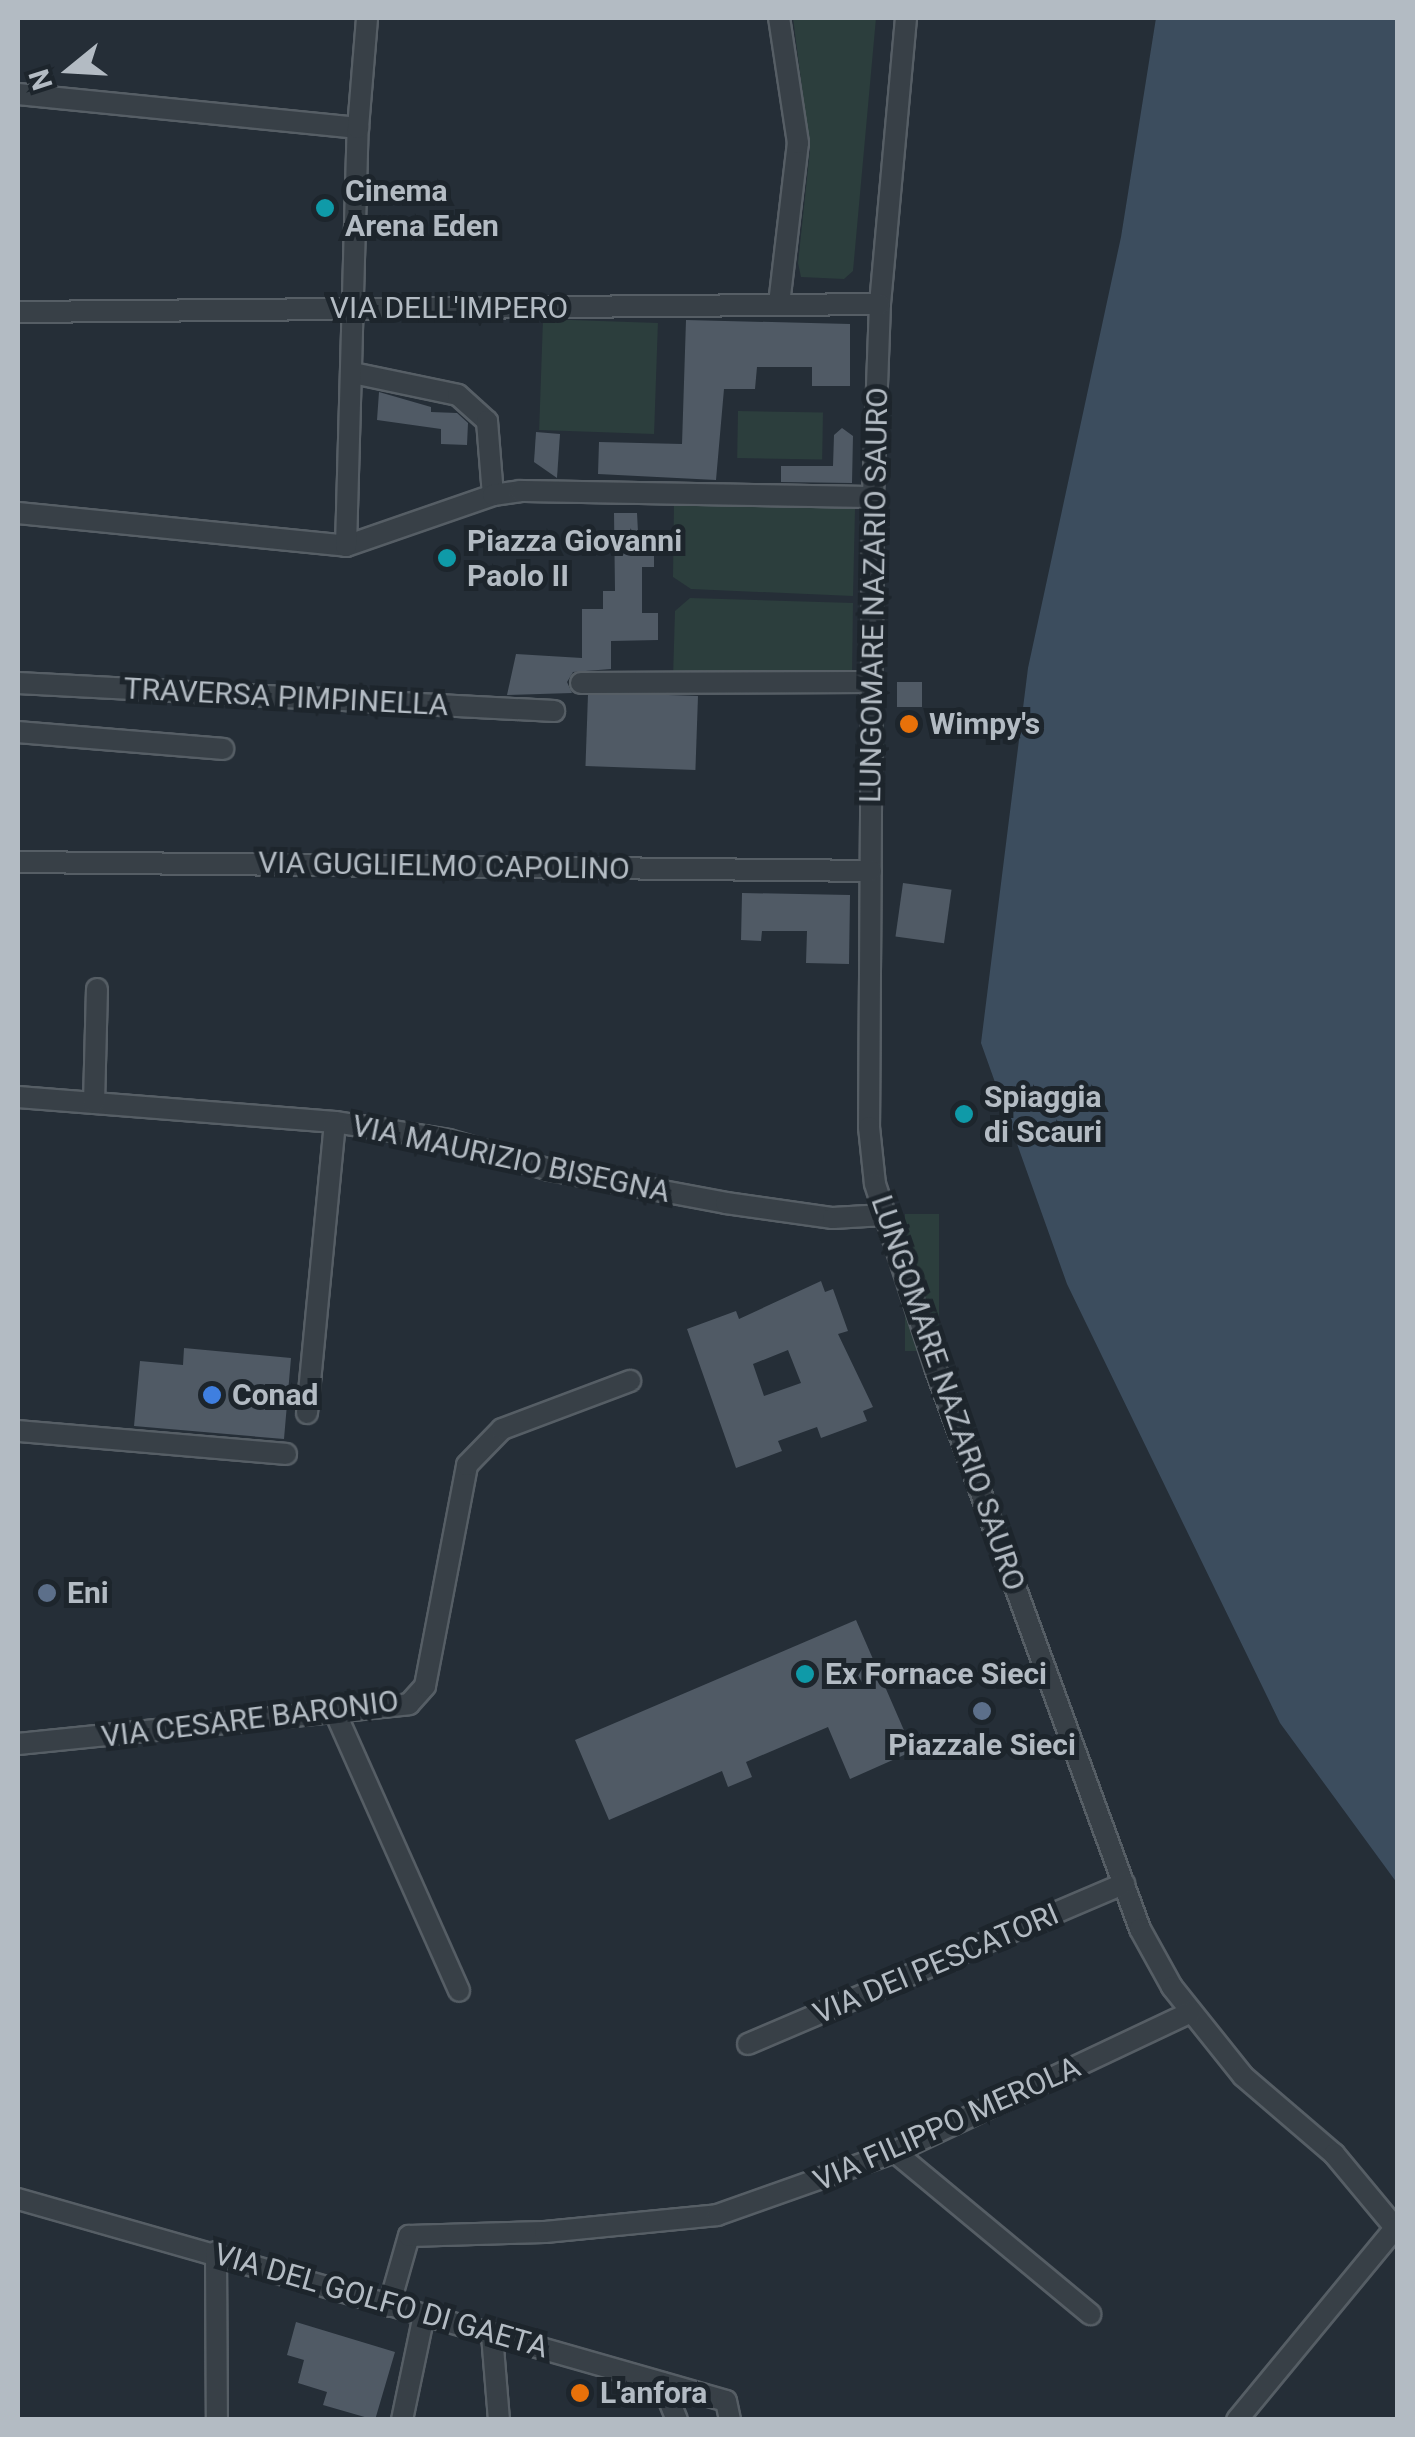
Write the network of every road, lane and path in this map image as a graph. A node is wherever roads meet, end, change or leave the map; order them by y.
1 (367, 18) edge
2 (779, 18) edge
3 (906, 18) edge
4 (18, 94) edge
5 (358, 128) junction
6 (779, 304) junction
7 (880, 304) junction
8 (351, 308) junction
9 (18, 312) edge
10 (353, 373) junction
11 (493, 495) junction
12 (873, 498) junction
13 (18, 513) edge
14 (346, 546) junction
15 (870, 682) junction
16 (18, 683) edge
17 (581, 684) dead end
18 (554, 712) dead end
19 (18, 732) edge
20 (224, 749) dead end
21 (18, 862) edge
22 (870, 871) junction
23 (97, 990) dead end
24 (18, 1097) edge
25 (94, 1103) junction
26 (335, 1122) junction
27 (884, 1215) junction
28 (630, 1381) dead end
29 (307, 1413) dead end
30 (18, 1432) edge
31 (286, 1454) dead end
32 (335, 1712) junction
33 (18, 1744) edge
34 (1124, 1884) junction
35 (459, 1991) dead end
36 (1192, 2012) junction
37 (748, 2044) dead end
38 (895, 2152) junction
39 (18, 2199) edge
40 (1396, 2229) edge
41 (216, 2252) junction
42 (389, 2306) junction
43 (1090, 2314) dead end
44 (424, 2316) junction
45 (492, 2335) junction
46 (662, 2383) junction
47 (217, 2420) edge
48 (402, 2420) edge
49 (499, 2420) edge
50 (677, 2420) edge
51 (730, 2420) edge
52 (1238, 2420) edge

1 - 5 street
2 - 6 street
3 - 7 street, LUNGOMARE NAZARIO SAURO
4 - 5 street
5 - 8 street
6 - 7 street, VIA DELL'IMPERO
6 - 8 street, VIA DELL'IMPERO
7 - 12 street, LUNGOMARE NAZARIO SAURO
8 - 9 street, VIA DELL'IMPERO
8 - 10 street
10 - 11 street
10 - 14 street
11 - 12 street
11 - 14 street
12 - 15 street, LUNGOMARE NAZARIO SAURO
13 - 14 street
15 - 17 street
15 - 22 street, LUNGOMARE NAZARIO SAURO
16 - 18 street, TRAVERSA PIMPINELLA
19 - 20 street
21 - 22 street, VIA GUGLIELMO CAPOLINO
22 - 27 street, LUNGOMARE NAZARIO SAURO
23 - 25 street
24 - 25 street, VIA MAURIZIO BISEGNA
25 - 26 street, VIA MAURIZIO BISEGNA
26 - 27 street, VIA MAURIZIO BISEGNA
26 - 29 street
27 - 34 street, LUNGOMARE NAZARIO SAURO
28 - 32 street, VIA CESARE BARONIO
30 - 31 street
32 - 33 street, VIA CESARE BARONIO
32 - 35 street
34 - 36 street, LUNGOMARE NAZARIO SAURO
34 - 37 street, VIA DEI PESCATORI
36 - 38 street, VIA FILIPPO MEROLA
36 - 40 street, LUNGOMARE NAZARIO SAURO
38 - 42 street, VIA FILIPPO MEROLA
38 - 43 street
39 - 41 street, VIA DEL GOLFO DI GAETA
40 - 52 street
41 - 42 street, VIA DEL GOLFO DI GAETA
41 - 47 street
42 - 44 street, VIA DEL GOLFO DI GAETA
44 - 45 street, VIA DEL GOLFO DI GAETA
44 - 48 street
45 - 46 street, VIA DEL GOLFO DI GAETA
45 - 49 street
46 - 50 street
46 - 51 street, VIA DEL GOLFO DI GAETA

